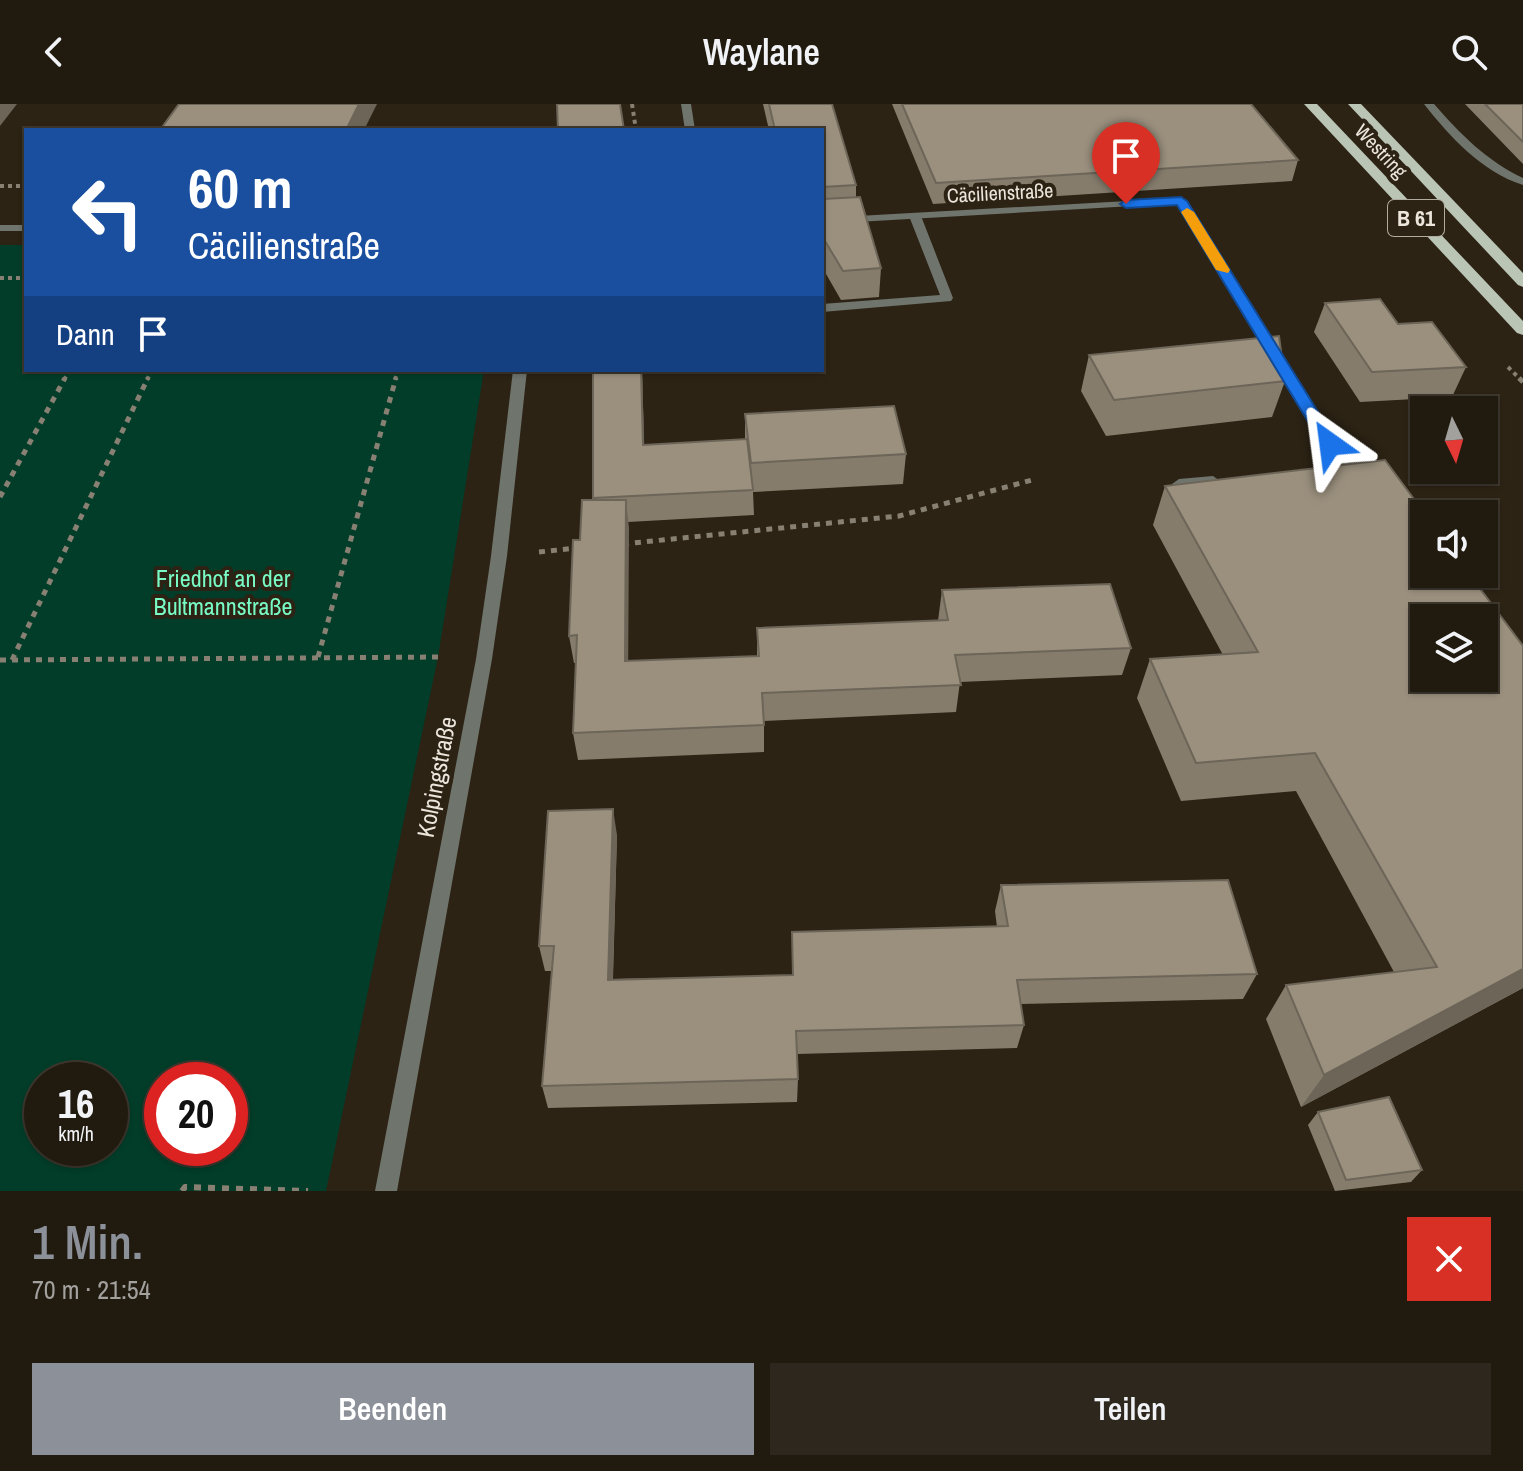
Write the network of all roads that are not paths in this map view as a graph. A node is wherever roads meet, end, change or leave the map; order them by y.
1 (686, 104) edge
2 (1310, 104) edge
3 (1354, 104) edge
4 (1429, 104) edge
5 (690, 128) edge
6 (1523, 182) edge
7 (915, 216) junction
8 (824, 221) edge
9 (0, 228) edge
10 (24, 228) edge
11 (1523, 282) edge
12 (824, 308) edge
13 (1523, 330) edge
14 (520, 372) edge
15 (1224, 480) edge
16 (1369, 482) edge
17 (1179, 484) edge
18 (386, 1191) edge

1 - 5 street
2 - 13 main road, Westring / B 61
3 - 11 main road, Westring / B 61
4 - 6 street
7 - 8 street, Cäcilienstraße
7 - 12 street
7 - 16 street, Cäcilienstraße
9 - 10 street
14 - 18 street, Kolpingstraße
15 - 17 street

